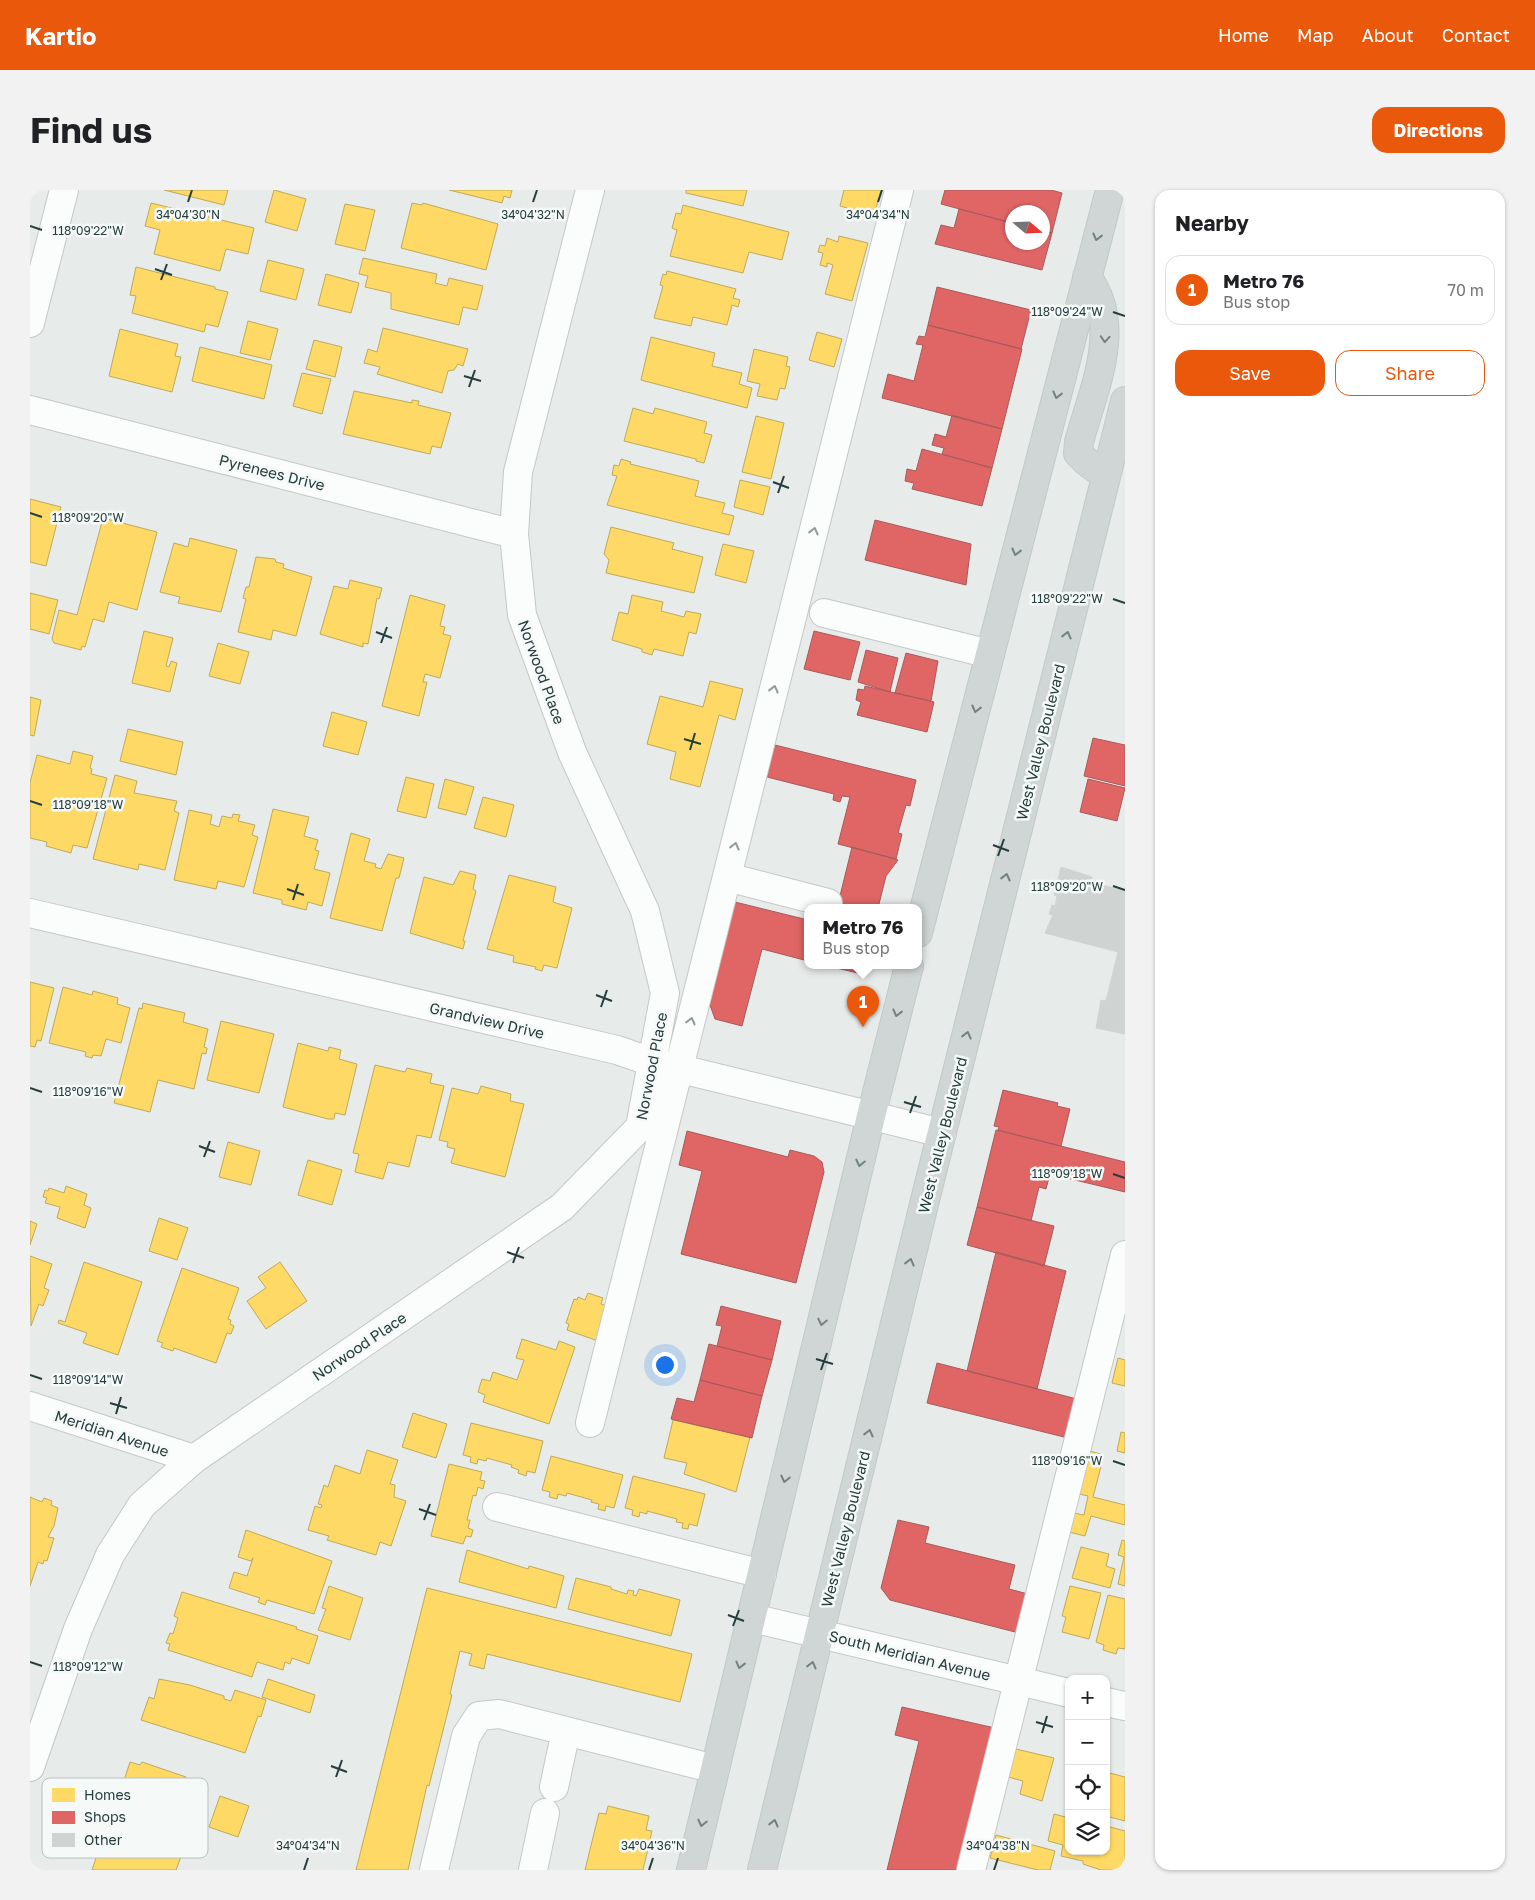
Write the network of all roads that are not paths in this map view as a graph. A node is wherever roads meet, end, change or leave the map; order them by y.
1 (64, 190) edge
2 (590, 190) edge
3 (899, 190) edge
4 (1110, 190) edge
5 (1087, 277) junction
6 (30, 323) edge
7 (1125, 401) edge
8 (30, 410) edge
9 (1106, 476) junction
10 (514, 534) junction
11 (824, 613) dead end
12 (990, 654) junction
13 (727, 877) junction
14 (828, 903) dead end
15 (30, 913) edge
16 (922, 918) edge
17 (909, 969) edge
18 (652, 1062) junction
19 (679, 1068) junction
20 (871, 1116) junction
21 (942, 1133) junction
22 (1125, 1255) edge
23 (30, 1406) edge
24 (590, 1423) dead end
25 (194, 1459) junction
26 (497, 1507) dead end
27 (762, 1574) junction
28 (752, 1618) junction
29 (820, 1633) junction
30 (1019, 1681) junction
31 (1065, 1692) edge
32 (1110, 1703) edge
33 (1125, 1706) edge
34 (566, 1731) junction
35 (30, 1767) edge
36 (715, 1769) junction
37 (554, 1787) dead end
38 (545, 1813) dead end
39 (434, 1870) edge
40 (533, 1870) edge
41 (691, 1870) edge
42 (762, 1870) edge
43 (972, 1870) edge

1 - 6 street
2 - 10 street, Norwood Place
13 -> 3 street
4 -> 5 main road
5 -> 9 main road
5 -> 12 main road
7 - 9 main road, West Valley Boulevard
8 - 10 street, Pyrenees Drive
21 -> 9 main road, West Valley Boulevard
10 - 18 street, Norwood Place
11 - 12 street
12 -> 16 main road
13 - 14 street
19 -> 13 street
15 - 18 street, Grandview Drive
17 -> 20 main road
18 - 19 street, Grandview Drive
18 - 25 street, Norwood Place
19 - 20 street, Grandview Drive
19 - 24 street
20 - 21 street, Grandview Drive
20 -> 27 main road
29 -> 21 main road, West Valley Boulevard
22 - 30 street
23 - 25 street, Meridian Avenue
25 - 35 street, Norwood Place
26 - 27 street
27 - 28 main road
28 - 29 street, South Meridian Avenue
28 -> 36 main road
29 - 30 street, South Meridian Avenue
42 -> 29 main road, West Valley Boulevard
30 - 31 street, South Meridian Avenue
30 - 43 street
32 - 33 street
34 - 36 street
34 - 37 street
34 - 39 street
36 -> 41 main road
38 - 40 street

